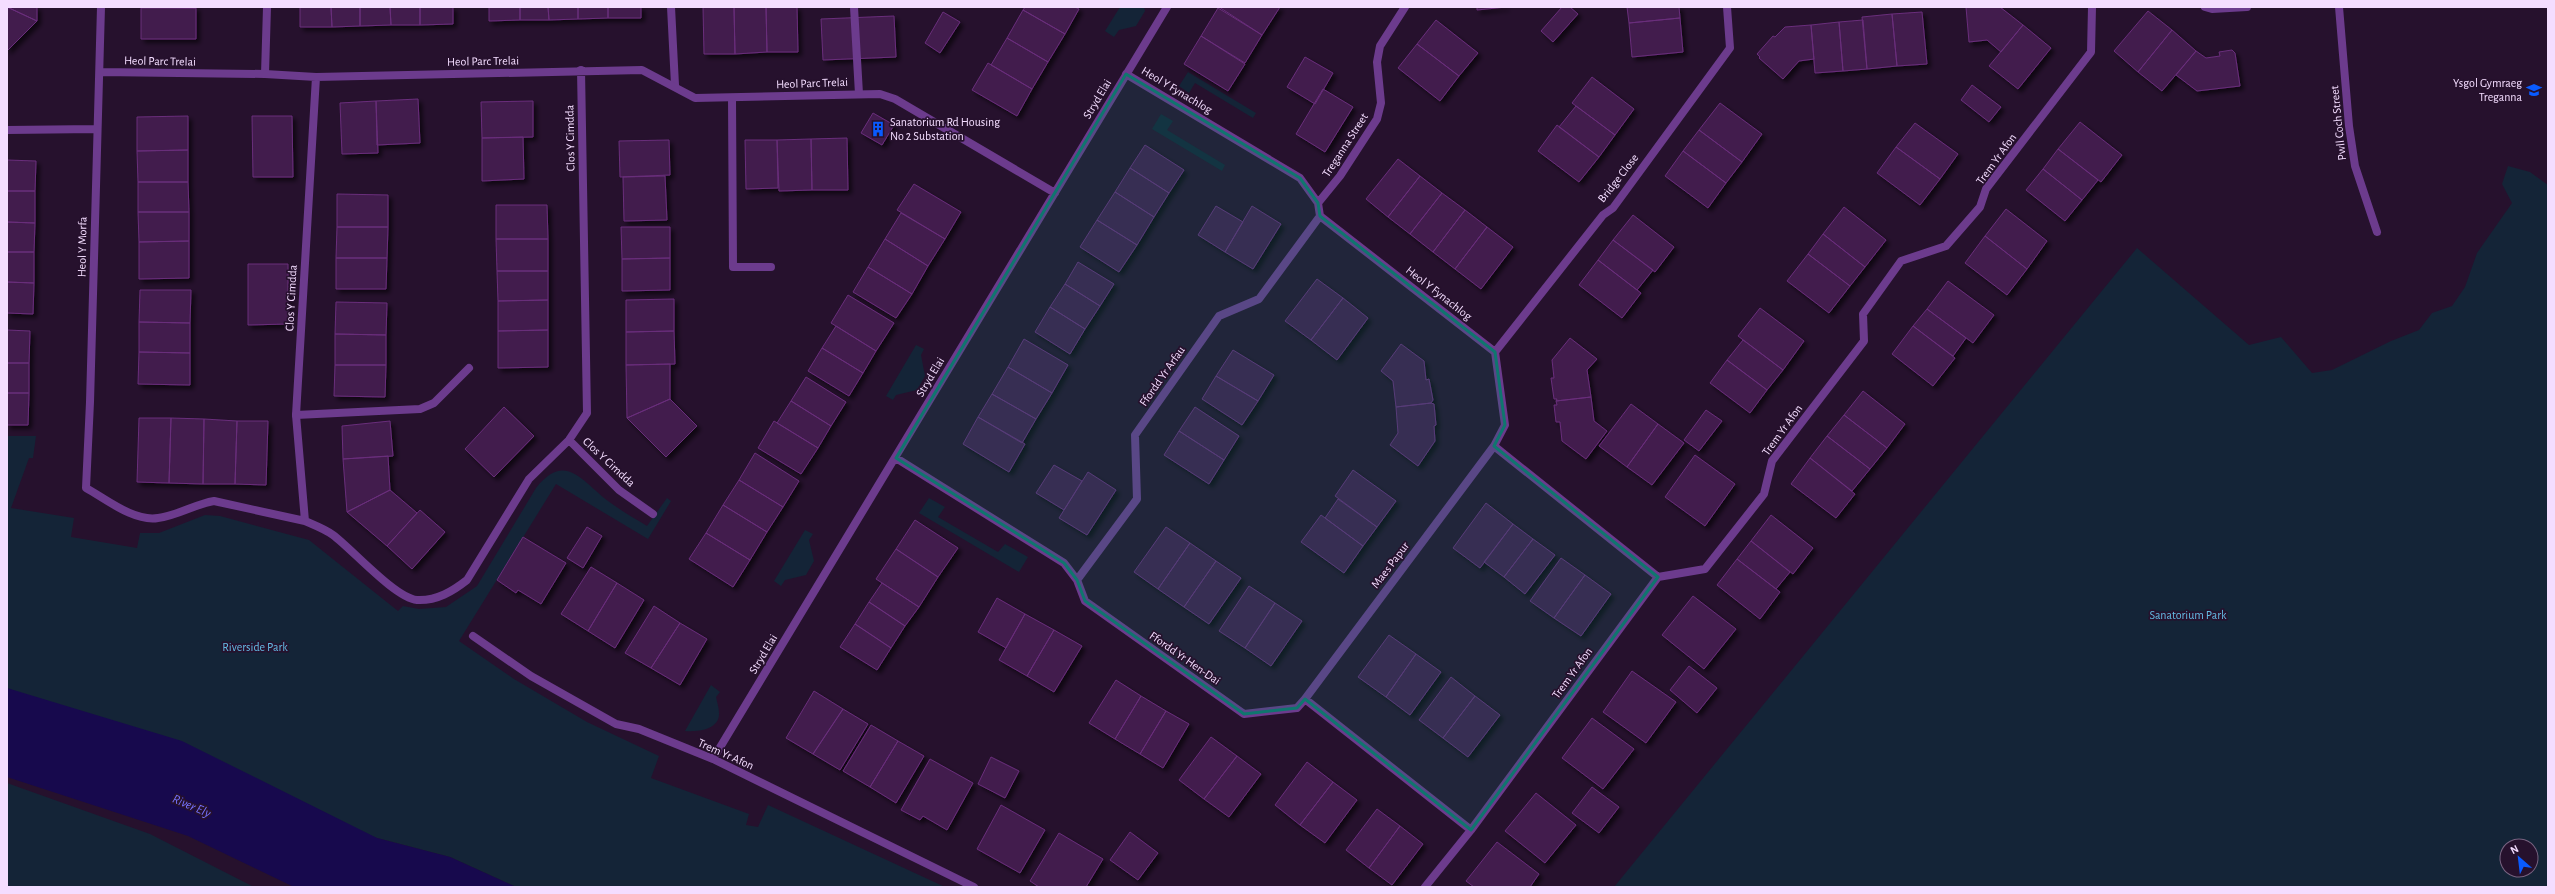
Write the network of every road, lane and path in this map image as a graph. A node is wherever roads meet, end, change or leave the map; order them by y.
1 (101, 7) edge
2 (267, 7) edge
3 (671, 7) edge
4 (854, 7) edge
5 (1167, 7) edge
6 (1405, 7) edge
7 (1727, 7) edge
8 (2092, 7) edge
9 (2205, 7) edge
10 (2247, 7) edge
11 (2339, 7) edge
12 (581, 70) junction
13 (101, 72) junction
14 (265, 74) junction
15 (1126, 74) junction
16 (316, 77) junction
17 (675, 86) junction
18 (859, 94) junction
19 (732, 98) junction
20 (96, 129) junction
21 (7, 130) edge
22 (1055, 193) junction
23 (1318, 203) junction
24 (1320, 216) junction
25 (2377, 232) dead end
26 (771, 267) dead end
27 (1495, 352) junction
28 (469, 368) dead end
29 (296, 415) junction
30 (569, 440) junction
31 (1494, 446) junction
32 (896, 458) junction
33 (86, 488) joint
34 (653, 514) dead end
35 (305, 521) junction
36 (1658, 577) junction
37 (1077, 580) junction
38 (472, 636) dead end
39 (1305, 699) junction
40 (713, 759) junction
41 (1471, 830) junction
42 (974, 887) edge
43 (1425, 887) edge

1 - 13 street, Heol Y Morfa
2 - 14 street
3 - 17 street
4 - 18 street
5 - 15 street, Stryd Elai
6 - 23 street, Treganna Street
7 - 27 street, Bridge Close
8 - 36 street, Trem Yr Afon
9 - 10 street
11 - 25 street, Pwll Coch Street
12 - 16 street, Heol Parc Trelai
12 - 17 street, Heol Parc Trelai
12 - 30 street, Clos Y Cimdda
13 - 14 street, Heol Parc Trelai
13 - 20 street, Heol Y Morfa
14 - 16 street, Heol Parc Trelai
15 - 22 street, Stryd Elai
15 - 23 street, Heol Y Fynachlog
16 - 29 street, Clos Y Cimdda
17 - 19 street, Heol Parc Trelai
18 - 19 street, Heol Parc Trelai
18 - 22 street, Heol Parc Trelai
19 - 26 street
20 - 21 street
20 - 33 street, Heol Y Morfa
22 - 32 street, Stryd Elai
23 - 24 street, Heol Y Fynachlog
24 - 27 street, Heol Y Fynachlog
24 - 37 street, Ffordd Yr Arfau
27 - 31 street
28 - 29 street
29 - 35 street, Clos Y Cimdda
30 - 34 street, Clos Y Cimdda
30 - 35 street, Clos Y Cimdda
31 - 36 street
31 - 39 street, Maes Papur
32 - 37 street, Ffordd Yr Hen-Dai
32 - 40 street, Stryd Elai
33 - 35 street, Clos Y Cimdda
36 - 41 street, Trem Yr Afon
37 - 39 street, Ffordd Yr Hen-Dai
38 - 40 street, Trem Yr Afon
39 - 41 street
40 - 42 street, Trem Yr Afon
41 - 43 street, Trem Yr Afon

